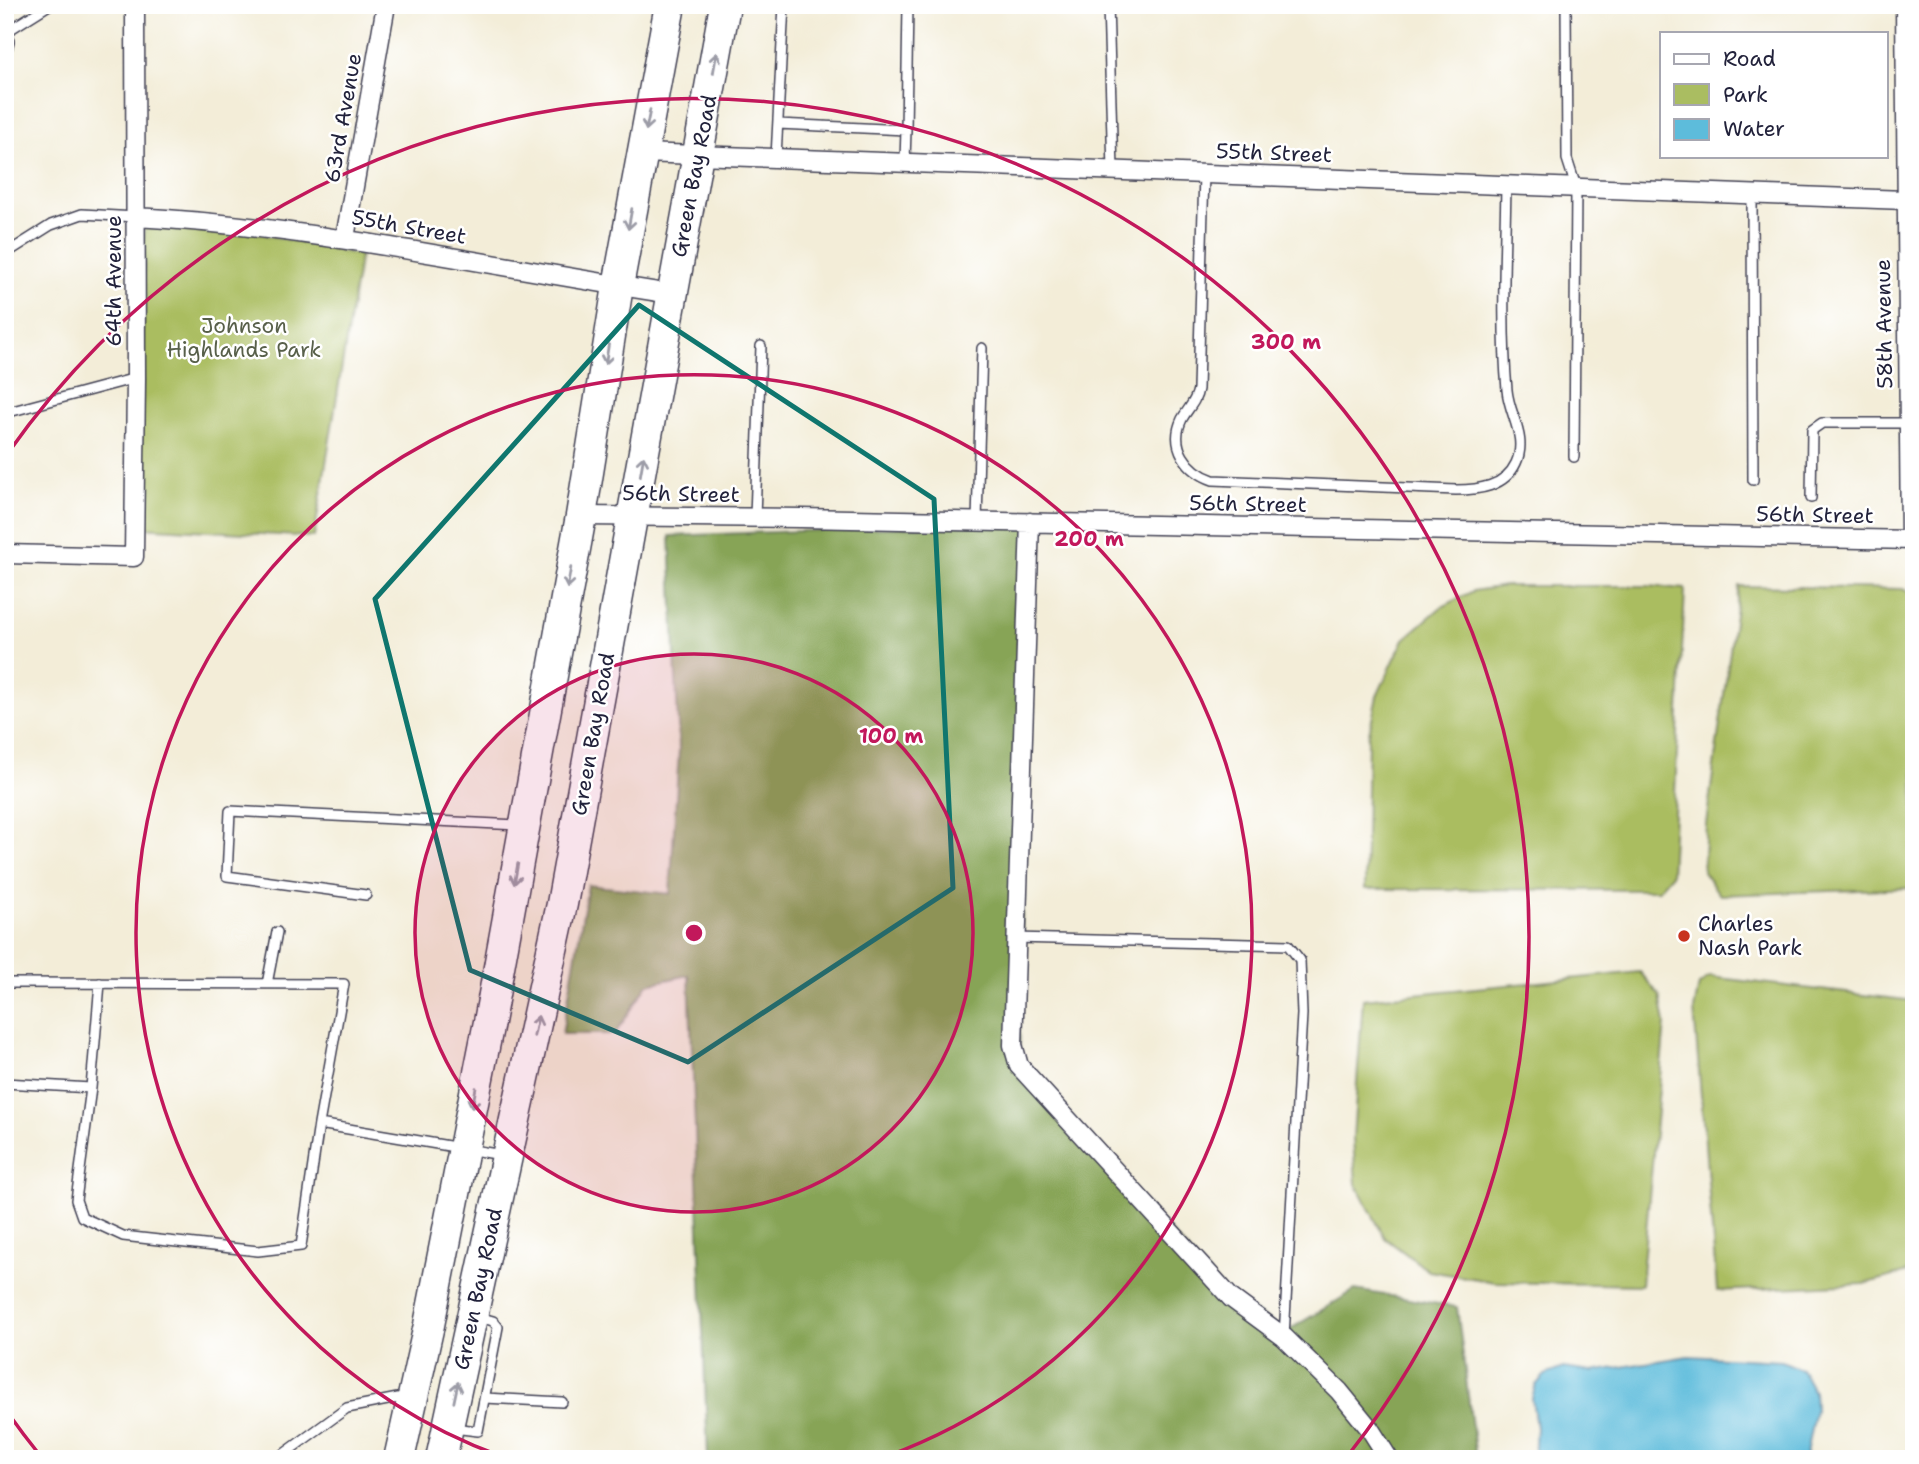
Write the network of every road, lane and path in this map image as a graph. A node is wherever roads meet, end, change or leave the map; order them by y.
1 (49, 5) edge
2 (135, 5) edge
3 (386, 5) edge
4 (670, 5) edge
5 (725, 5) edge
6 (784, 5) edge
7 (908, 5) edge
8 (1108, 5) edge
9 (1566, 5) edge
10 (1905, 5) edge
11 (6, 32) edge
12 (5, 59) edge
13 (1910, 107) edge
14 (778, 124) junction
15 (905, 130) junction
16 (642, 153) junction
17 (699, 154) junction
18 (776, 157) junction
19 (905, 161) junction
20 (1113, 170) junction
21 (1204, 173) junction
22 (1506, 185) junction
23 (1576, 187) junction
24 (1752, 194) junction
25 (1905, 200) junction
26 (136, 217) junction
27 (345, 238) junction
28 (5, 254) edge
29 (618, 286) junction
30 (671, 294) junction
31 (761, 346) dead end
32 (982, 348) dead end
33 (136, 378) junction
34 (5, 413) edge
35 (1908, 423) junction
36 (1574, 457) dead end
37 (1753, 480) dead end
38 (1811, 498) dead end
39 (581, 516) junction
40 (633, 516) junction
41 (755, 517) junction
42 (977, 521) junction
43 (1030, 523) junction
44 (1912, 540) edge
45 (5, 554) edge
46 (525, 826) junction
47 (366, 895) dead end
48 (277, 932) dead end
49 (1016, 938) junction
50 (5, 983) edge
51 (100, 984) junction
52 (267, 984) junction
53 (5, 1083) edge
54 (91, 1088) junction
55 (320, 1124) junction
56 (464, 1147) junction
57 (508, 1156) junction
58 (472, 1316) junction
59 (1284, 1337) junction
60 (414, 1395) junction
61 (485, 1398) junction
62 (562, 1402) dead end
63 (448, 1427) junction
64 (277, 1459) edge
65 (400, 1459) edge
66 (441, 1459) edge
67 (1389, 1459) edge

1 - 11 lane
2 - 26 street, 64th Avenue
3 - 27 street, 63rd Avenue
4 -> 16 main road, Green Bay Road
17 -> 5 main road, Green Bay Road
6 - 14 lane
7 - 15 lane
8 - 20 lane
9 - 23 lane
10 - 13 street, 58th Avenue
11 - 12 lane
13 - 25 street, 58th Avenue
14 - 15 lane
14 - 18 lane
15 - 19 lane
16 - 17 street, 55th Street
16 -> 29 main road, Green Bay Road
17 - 18 street, 55th Street
17 - 30 main road, Green Bay Road
18 - 19 street, 55th Street
19 - 20 street, 55th Street
20 - 21 street, 55th Street
21 - 22 street, 55th Street
21 - 22 lane
22 - 23 street, 55th Street
23 - 24 street, 55th Street
23 - 36 lane
24 - 25 street, 55th Street
24 - 37 lane
25 - 35 street, 58th Avenue
26 - 27 street, 55th Street
26 - 28 lane
26 - 33 street, 64th Avenue
27 - 29 street, 55th Street
29 - 30 street, 55th Street
29 -> 39 main road, Green Bay Road
40 -> 30 main road, Green Bay Road
31 - 41 lane
32 - 42 lane
33 - 34 lane
33 - 45 street, 64th Avenue
35 - 38 lane
35 - 44 street, 58th Avenue
39 - 40 street, 56th Street
39 -> 46 main road, Green Bay Road
40 - 41 street, 56th Street
57 -> 40 main road, Green Bay Road
41 - 42 street, 56th Street
42 - 43 street, 56th Street
43 - 44 street, 56th Street
43 - 49 street
46 - 47 lane
46 -> 56 main road, Green Bay Road
48 - 52 lane
49 - 59 street
49 - 59 lane
50 - 51 lane
51 - 52 lane
51 - 54 lane
52 - 55 lane
53 - 54 lane
54 - 55 lane
55 - 56 lane
56 - 57 lane
56 - 60 main road, Green Bay Road
57 - 58 main road, Green Bay Road
58 - 61 lane
63 -> 58 main road, Green Bay Road
59 - 67 street
60 - 64 lane
60 - 65 main road, Green Bay Road
61 - 62 lane
61 - 63 lane
63 - 66 main road, Green Bay Road

